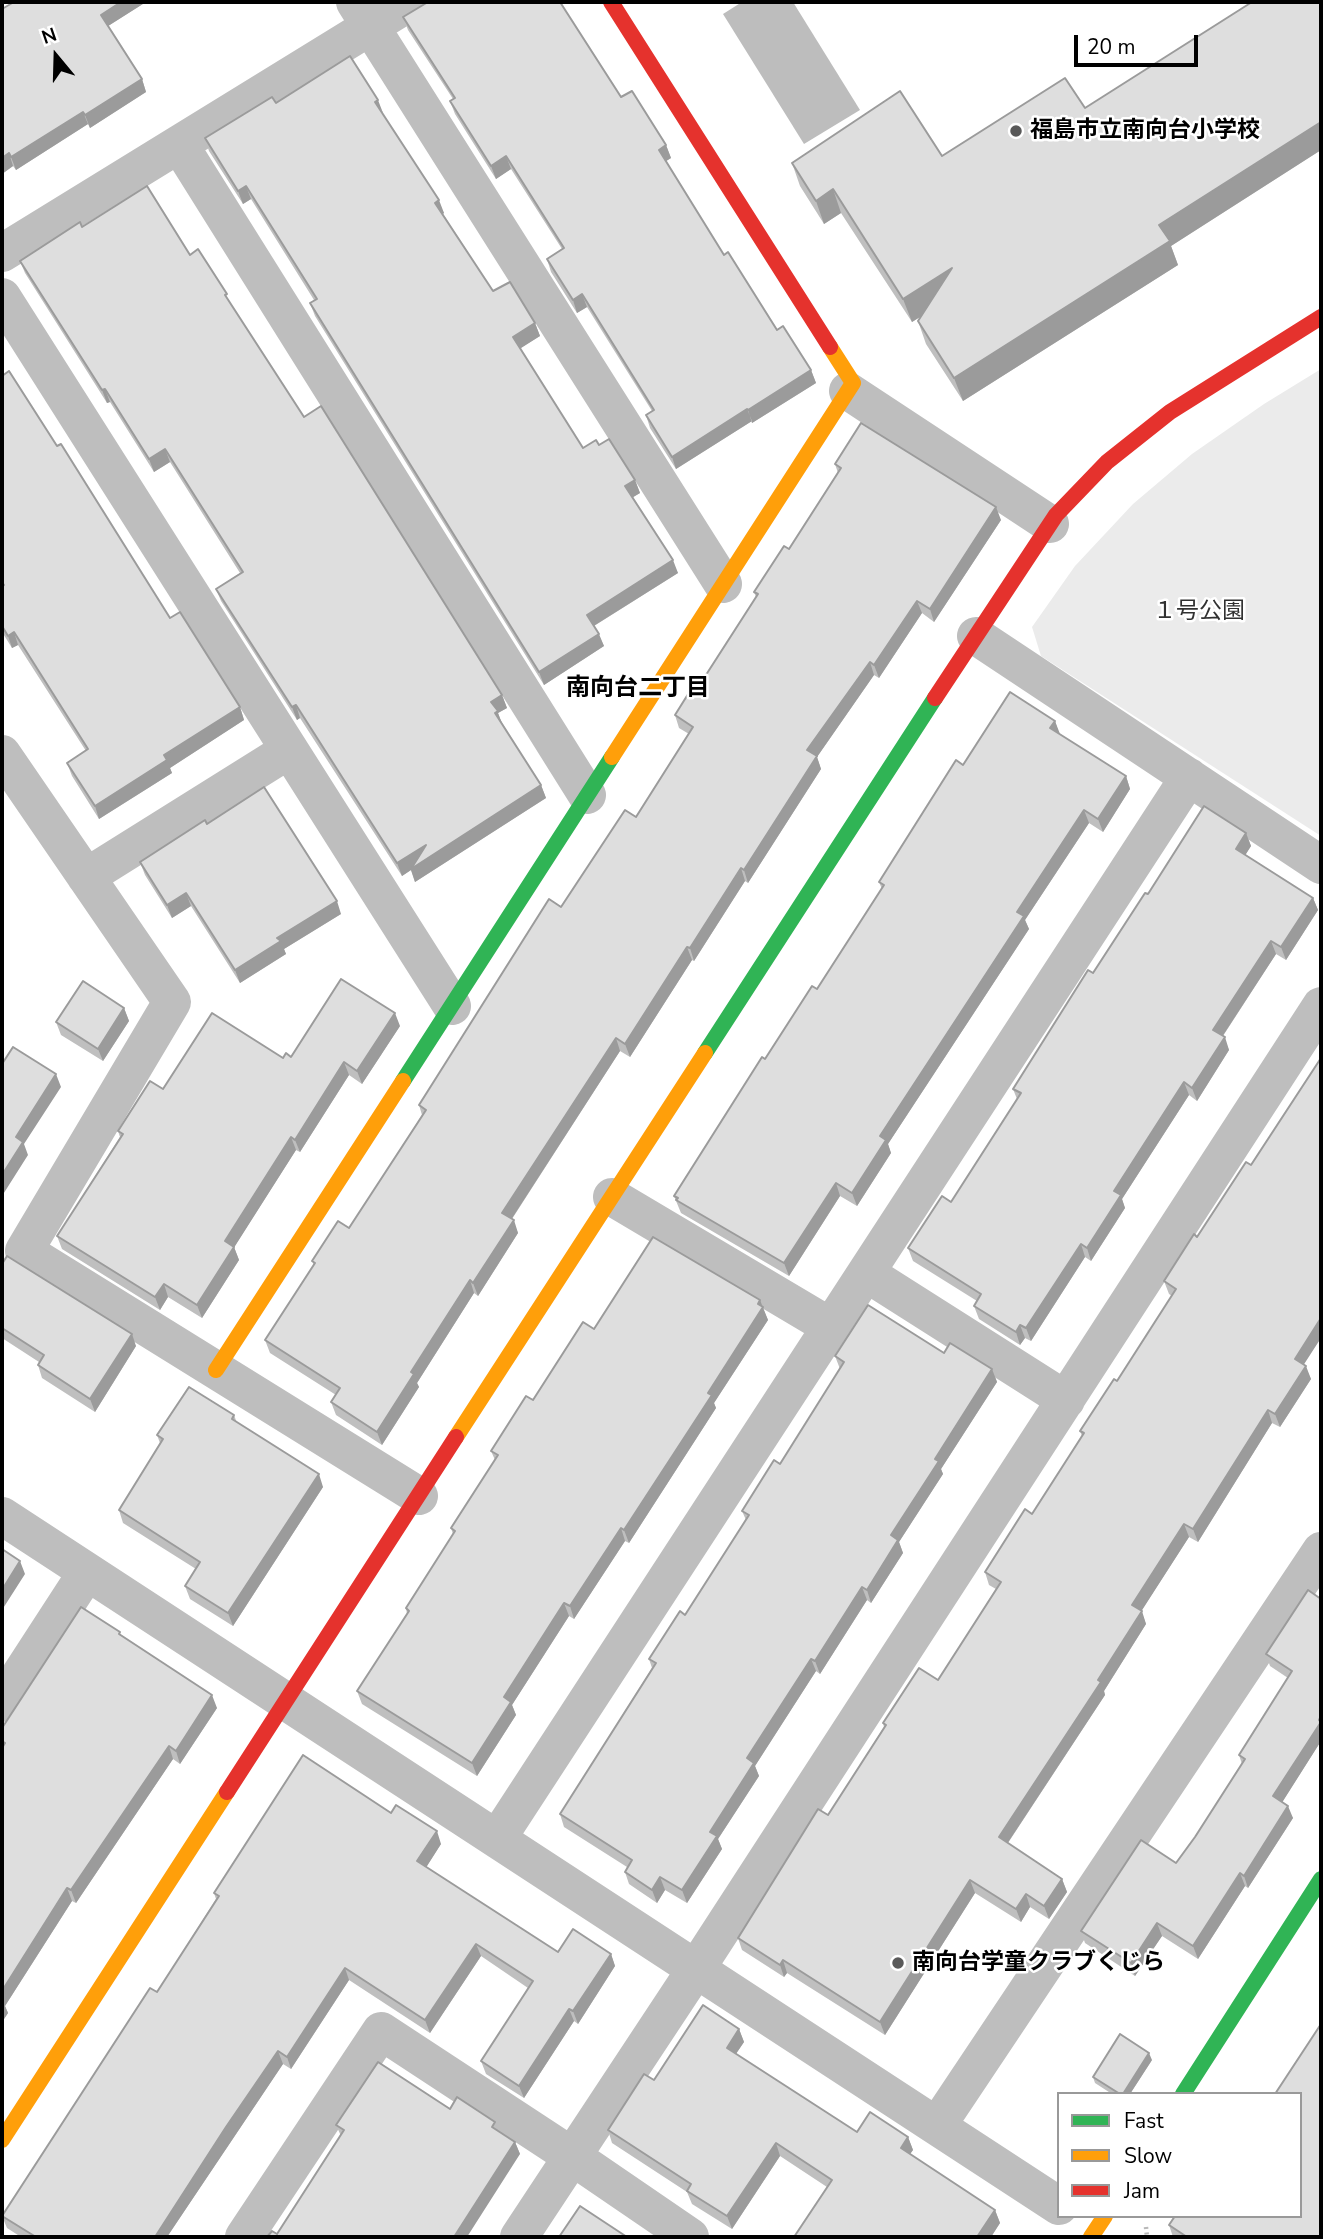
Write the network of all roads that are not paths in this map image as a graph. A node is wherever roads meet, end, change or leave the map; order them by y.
1 (410, 2) edge
2 (611, 2) edge
3 (363, 14) edge
4 (179, 144) junction
5 (2, 253) edge
6 (2, 297) edge
7 (1321, 317) edge
8 (848, 391) junction
9 (1050, 524) junction
10 (723, 584) junction
11 (976, 636) junction
12 (289, 750) junction
13 (2, 754) edge
14 (1189, 777) junction
15 (587, 795) junction
16 (1321, 865) edge
17 (86, 877) junction
18 (452, 1006) junction
19 (1321, 1006) edge
20 (612, 1197) junction
21 (866, 1273) junction
22 (831, 1327) junction
23 (216, 1370) junction
24 (1066, 1400) junction
25 (419, 1496) junction
26 (2, 1516) edge
27 (1321, 1550) edge
28 (87, 1572) junction
29 (286, 1701) junction
30 (2, 1703) edge
31 (497, 1839) junction
32 (1321, 1879) edge
33 (696, 1969) junction
34 (1184, 2092) edge
35 (937, 2126) junction
36 (2, 2140) edge
37 (573, 2157) junction
38 (1057, 2205) edge
39 (244, 2237) edge
40 (519, 2237) edge
41 (690, 2237) edge

1 - 3 street
2 - 8 street
3 - 4 street
3 - 10 street
4 - 5 street
4 - 15 street
6 - 12 street
7 - 9 street
8 - 9 street
8 - 10 street
9 - 11 street
10 - 15 street
11 - 14 street
11 - 20 street
12 - 17 street
12 - 18 street
13 - 17 street
14 - 16 street
14 - 21 street
15 - 18 street
17 - 23 street
18 - 23 street
19 - 24 street
20 - 22 street
20 - 25 street
21 - 22 street
21 - 24 street
22 - 31 street
23 - 25 street
24 - 33 street
25 - 29 street
26 - 28 street
27 - 35 street
28 - 29 street
28 - 30 street
29 - 31 street
29 - 36 street
31 - 33 street
32 - 34 street
33 - 35 street
33 - 37 street
35 - 38 street
37 - 39 street
37 - 40 street
37 - 41 street

